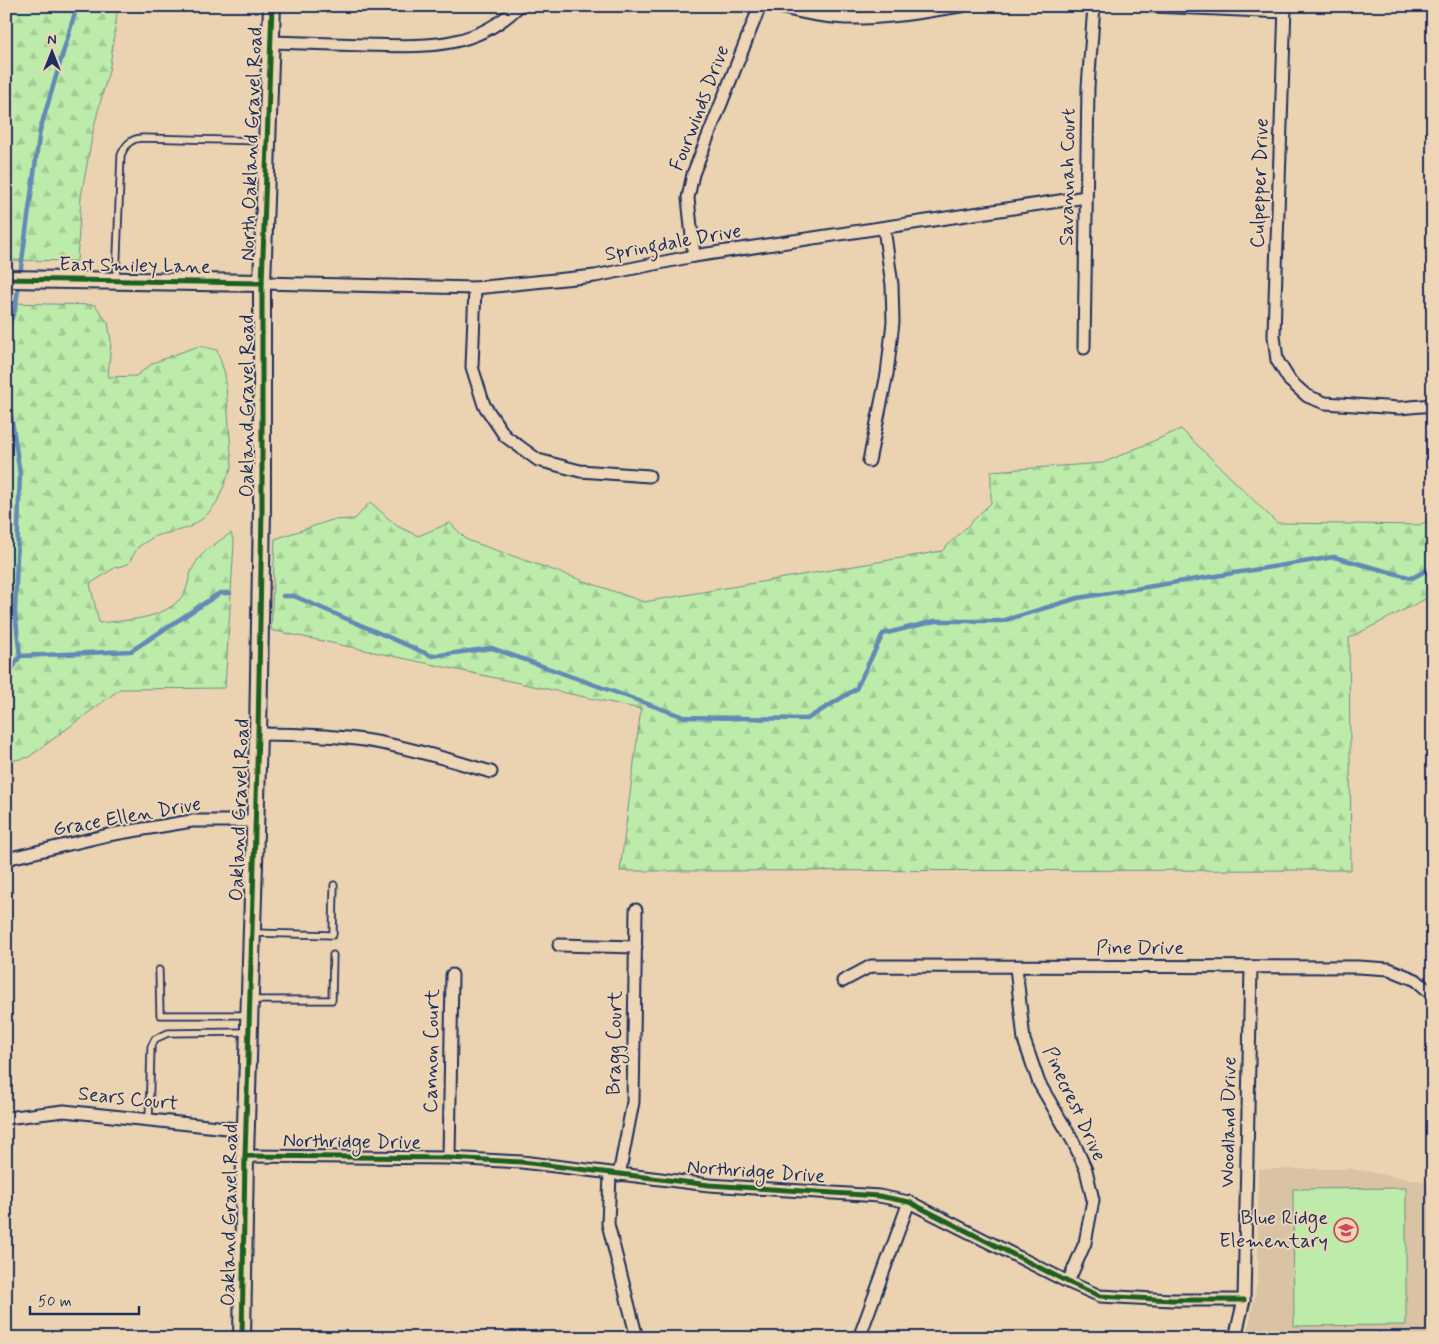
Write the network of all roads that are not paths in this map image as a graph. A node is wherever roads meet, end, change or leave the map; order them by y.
1 (272, 6) edge
2 (519, 6) edge
3 (760, 6) edge
4 (776, 6) edge
5 (961, 6) edge
6 (1094, 6) edge
7 (1152, 6) edge
8 (1285, 9) edge
9 (272, 42) junction
10 (268, 141) junction
11 (1086, 197) junction
12 (884, 228) junction
13 (694, 256) junction
14 (6, 279) edge
15 (116, 282) junction
16 (262, 283) junction
17 (476, 288) junction
18 (1084, 348) dead end
19 (1433, 405) edge
20 (870, 461) dead end
21 (649, 476) dead end
22 (258, 734) junction
23 (491, 772) dead end
24 (255, 821) junction
25 (6, 859) edge
26 (334, 884) dead end
27 (636, 910) dead end
28 (252, 933) junction
29 (559, 945) dead end
30 (636, 947) junction
31 (333, 955) dead end
32 (1251, 966) junction
33 (1016, 967) junction
34 (159, 970) dead end
35 (452, 975) dead end
36 (843, 981) dead end
37 (1433, 995) edge
38 (250, 1008) junction
39 (249, 1032) junction
40 (6, 1118) edge
41 (149, 1120) junction
42 (246, 1130) junction
43 (245, 1156) junction
44 (449, 1158) junction
45 (615, 1175) junction
46 (910, 1202) junction
47 (1068, 1282) junction
48 (1244, 1300) junction
49 (242, 1338) edge
50 (637, 1338) edge
51 (859, 1338) edge
52 (1235, 1338) edge

1 - 9 street, North Oakland Gravel Road
2 - 9 street
3 - 13 street, Fourwinds Drive
4 - 5 street
6 - 11 street, Savannah Court
7 - 8 street
8 - 19 street, Culpepper Drive
9 - 10 street, North Oakland Gravel Road
10 - 15 lane
10 - 16 street, North Oakland Gravel Road
11 - 12 street, Springdale Drive
11 - 18 street, Savannah Court
12 - 13 street, Springdale Drive
12 - 20 street
13 - 17 street, Springdale Drive
14 - 15 street, East Smiley Lane
15 - 16 street, East Smiley Lane
16 - 17 street, Springdale Drive
16 - 22 street, Oakland Gravel Road
17 - 21 street
22 - 23 street
22 - 24 street, Oakland Gravel Road
24 - 25 street, Grace Ellen Drive
24 - 28 street, Oakland Gravel Road
26 - 28 lane
27 - 30 street, Bragg Court
28 - 38 street, Oakland Gravel Road
29 - 30 street
30 - 45 street, Bragg Court
31 - 38 lane
32 - 33 street, Pine Drive
32 - 37 street, Pine Drive
32 - 48 street, Woodland Drive
33 - 36 street, Pine Drive
33 - 47 street, Pinecrest Drive
34 - 38 lane
35 - 44 street, Cannon Court
38 - 39 street, Oakland Gravel Road
39 - 41 lane
39 - 42 street, Oakland Gravel Road
40 - 41 street, Sears Court
41 - 42 street, Sears Court
42 - 43 street, Oakland Gravel Road
43 - 44 street, Northridge Drive
43 - 49 street, Oakland Gravel Road
44 - 45 street, Northridge Drive
45 - 46 street, Northridge Drive
45 - 50 street, Bragg Court
46 - 47 street, Northridge Drive
46 - 51 street
47 - 48 street, Northridge Drive
48 - 52 street, Woodland Drive

